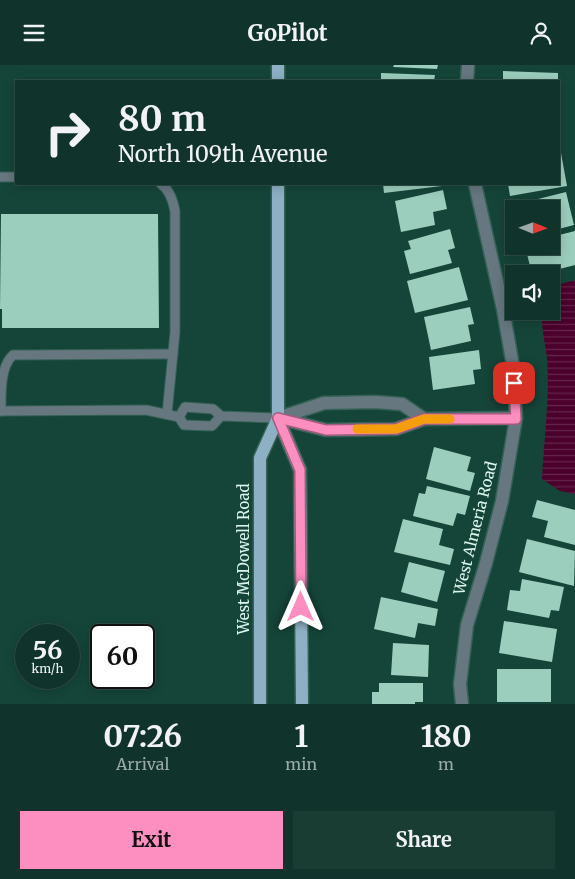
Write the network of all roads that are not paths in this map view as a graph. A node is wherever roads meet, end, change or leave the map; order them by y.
1 (278, 65) edge
2 (468, 65) edge
3 (278, 80) edge
4 (467, 80) edge
5 (0, 177) edge
6 (15, 177) edge
7 (163, 185) edge
8 (278, 185) edge
9 (475, 185) edge
10 (173, 354) junction
11 (0, 411) edge
12 (167, 414) junction
13 (221, 416) junction
14 (179, 417) junction
15 (278, 418) junction
16 (424, 419) junction
17 (516, 419) junction
18 (260, 704) edge
19 (302, 704) edge
20 (462, 704) edge

1 - 3 main road
2 - 4 street
5 - 6 lane
7 - 10 lane
8 - 15 main road, West McDowell Road
9 - 17 street, West Almeria Road
10 - 11 lane
10 - 12 lane
11 - 12 lane
12 - 14 lane
13 - 14 lane
13 - 14 lane
13 - 15 lane
15 - 16 street
15 - 16 street
15 - 18 main road, West McDowell Road
15 - 19 main road, West McDowell Road
16 - 17 street
17 - 20 street, West Almeria Road

